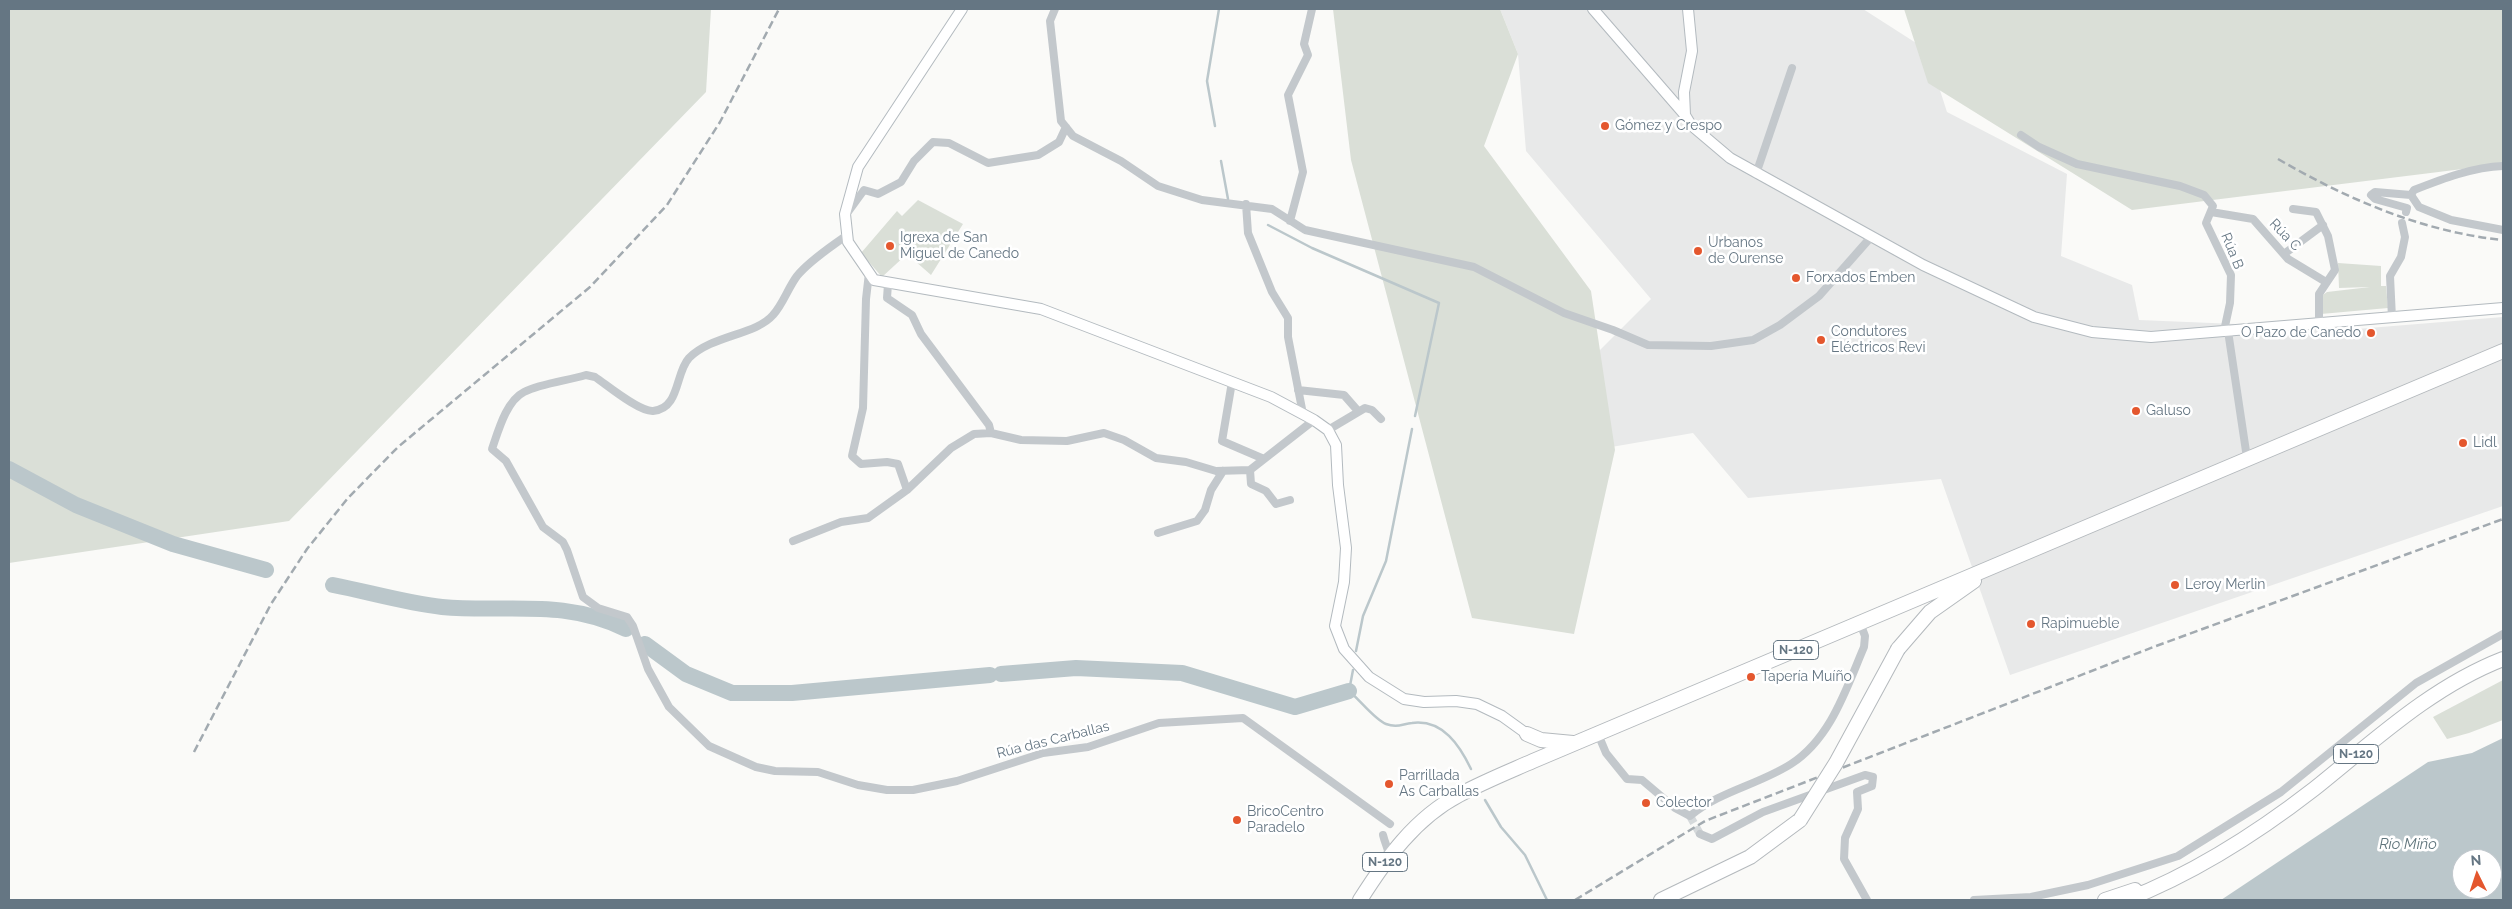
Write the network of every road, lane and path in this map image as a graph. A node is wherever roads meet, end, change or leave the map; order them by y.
1 (962, 9) edge
2 (1055, 9) edge
3 (1312, 9) edge
4 (1593, 9) edge
5 (1688, 9) edge
6 (1792, 68) dead end
7 (1685, 115) junction
8 (1066, 127) junction
9 (2021, 135) dead end
10 (2503, 166) edge
11 (1756, 174) junction
12 (2411, 195) junction
13 (1246, 204) junction
14 (2293, 209) dead end
15 (2210, 212) junction
16 (2406, 212) dead end
17 (845, 216) junction
18 (1290, 221) junction
19 (2402, 224) dead end
20 (2323, 225) junction
21 (2503, 230) edge
22 (847, 235) junction
23 (1871, 237) junction
24 (2284, 254) junction
25 (869, 273) junction
26 (2326, 282) junction
27 (888, 284) junction
28 (2503, 308) edge
29 (2392, 318) junction
30 (2319, 324) junction
31 (2226, 331) junction
32 (2503, 351) edge
33 (1232, 382) junction
34 (1298, 390) junction
35 (1358, 411) junction
36 (1303, 414) junction
37 (1314, 420) junction
38 (1381, 420) dead end
39 (1328, 430) junction
40 (991, 433) junction
41 (2246, 458) junction
42 (1264, 460) junction
43 (1250, 470) junction
44 (1223, 471) junction
45 (907, 490) junction
46 (1290, 500) dead end
47 (1158, 533) dead end
48 (793, 541) dead end
49 (2016, 556) junction
50 (1860, 623) junction
51 (2503, 634) edge
52 (2503, 659) edge
53 (1527, 734) junction
54 (1598, 734) junction
55 (1576, 743) junction
56 (1532, 761) junction
57 (1390, 824) dead end
58 (1700, 834) dead end
59 (1383, 835) dead end
60 (2214, 857) junction
61 (1391, 860) junction
62 (1360, 900) edge
63 (1371, 900) edge
64 (1661, 900) edge
65 (1867, 900) edge
66 (1974, 900) edge
67 (2105, 900) edge
68 (2126, 900) edge

1 - 17 street
2 - 8 street
3 - 18 street
4 - 7 street
5 - 7 street
6 - 11 street
7 - 11 street
8 - 13 street
8 - 17 street
9 - 15 street
10 - 12 street
11 - 23 street
12 - 16 street
12 - 21 street
13 - 18 street
13 - 34 street
14 - 20 street
15 - 24 street, Rúa C
15 - 31 street, Rúa B
17 - 22 street
18 - 23 street
19 - 29 street
20 - 24 street
20 - 26 street
22 - 25 street
22 - 57 street, Rúa das Carballas
23 - 31 street
24 - 26 street, Rúa C
25 - 27 street
25 - 45 street
26 - 30 street
27 - 33 street
27 - 40 street
28 - 29 street
29 - 30 street
30 - 31 street
31 - 41 street
32 - 41 highway, N-120
33 - 36 street
33 - 42 street
34 - 35 street
34 - 36 street
35 - 38 street
35 - 39 street
36 - 37 street
37 - 39 street
37 - 42 street
39 - 53 street
40 - 44 street
40 - 45 street
41 - 49 highway, N-120
42 - 43 street
43 - 44 street
43 - 46 street
44 - 47 street
45 - 48 street
49 - 50 highway, N-120
49 - 64 highway, bridge
50 - 54 highway, N-120
50 - 54 street
51 - 66 street
52 - 60 highway, N-120
53 - 55 highway
53 - 56 highway
54 - 55 highway, N-120
55 - 56 highway, N-120
56 - 61 highway, N-120
58 - 65 street
59 - 61 street
60 - 67 highway
60 - 68 highway, N-120
61 - 62 highway, N-120
61 - 63 highway, N-120

